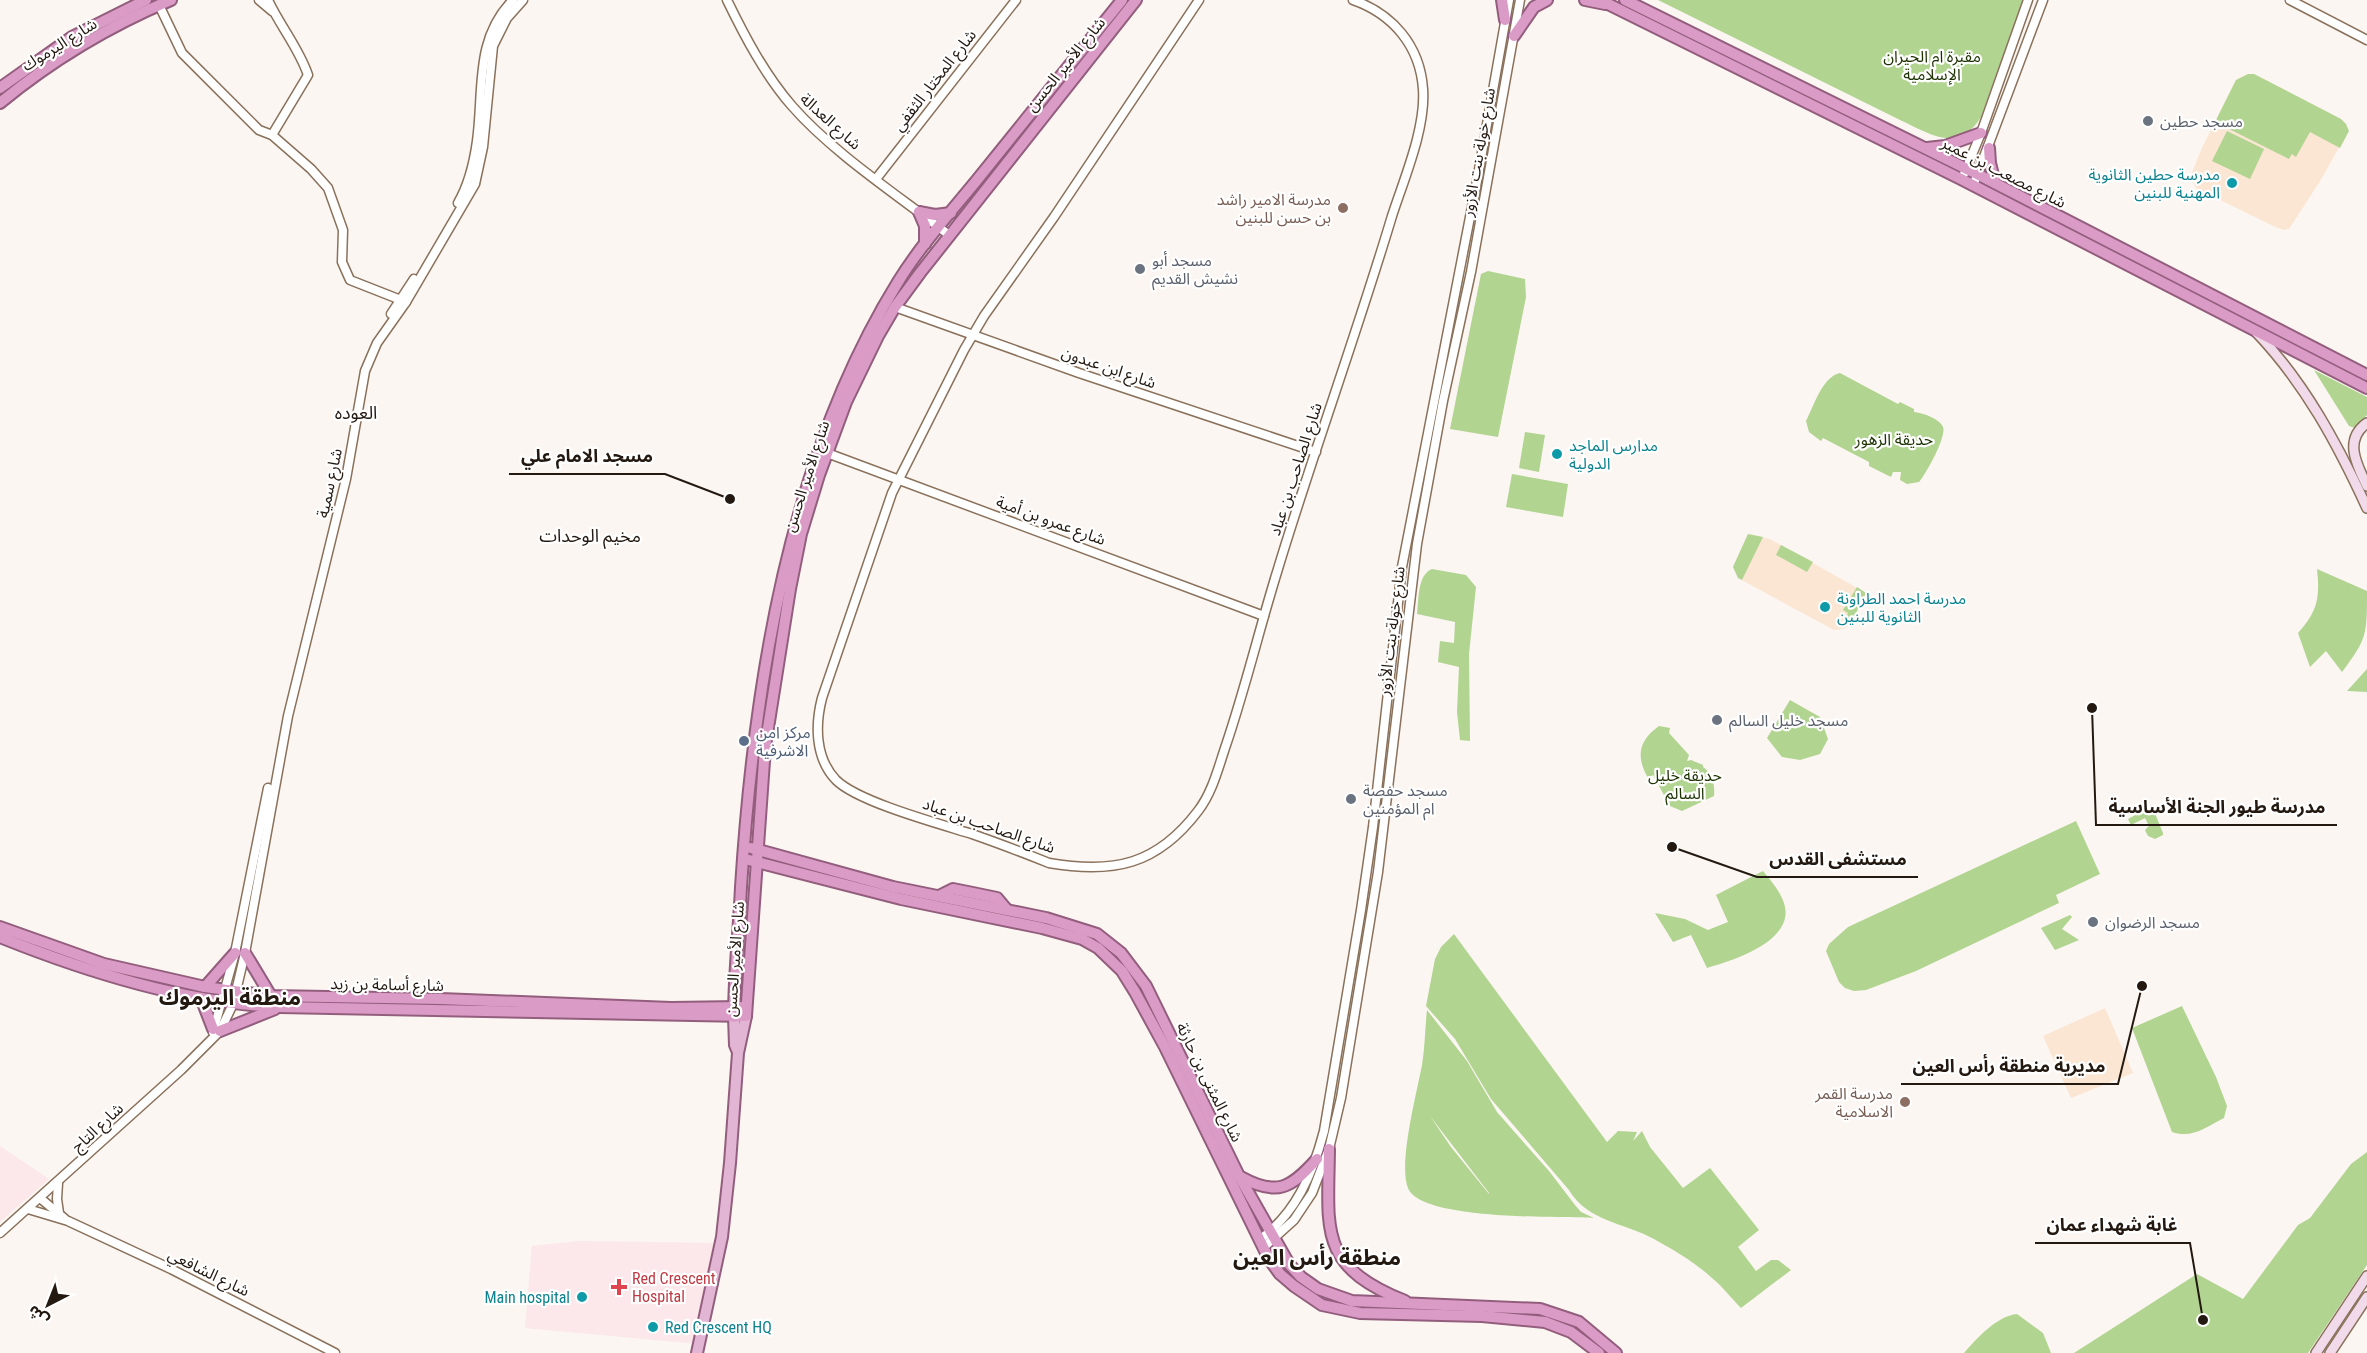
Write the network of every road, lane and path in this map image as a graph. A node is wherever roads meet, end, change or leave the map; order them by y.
1 (146, 0) edge
2 (171, 0) edge
3 (259, 0) edge
4 (268, 0) edge
5 (513, 0) edge
6 (523, 0) edge
7 (727, 0) edge
8 (1016, 0) edge
9 (1122, 0) edge
10 (1137, 0) edge
11 (1199, 0) edge
12 (1353, 0) edge
13 (1502, 0) edge
14 (1509, 0) edge
15 (1520, 0) edge
16 (1547, 0) edge
17 (1585, 0) edge
18 (1600, 0) edge
19 (1625, 0) edge
20 (2028, 0) edge
21 (2043, 0) edge
22 (2290, 0) edge
23 (159, 5) junction
24 (1612, 6) junction
25 (273, 11) junction
26 (1505, 20) junction
27 (1514, 36) junction
28 (72, 37) junction
29 (2367, 40) edge
30 (77, 48) junction
31 (0, 88) edge
32 (0, 103) edge
33 (1981, 133) junction
34 (272, 135) junction
35 (1926, 148) junction
36 (1989, 148) junction
37 (1964, 174) junction
38 (1977, 174) junction
39 (876, 179) junction
40 (1995, 183) junction
41 (1973, 186) junction
42 (919, 212) junction
43 (951, 213) junction
44 (939, 227) junction
45 (949, 235) junction
46 (925, 244) junction
47 (404, 301) junction
48 (895, 308) junction
49 (2254, 331) junction
50 (972, 335) junction
51 (2367, 375) edge
52 (1441, 388) junction
53 (2367, 388) edge
54 (2367, 423) edge
55 (1316, 452) junction
56 (828, 453) junction
57 (898, 479) junction
58 (2367, 486) edge
59 (2367, 508) edge
60 (1264, 616) junction
61 (1390, 724) junction
62 (753, 745) junction
63 (765, 747) junction
64 (757, 834) junction
65 (744, 846) junction
66 (757, 849) junction
67 (772, 854) junction
68 (743, 858) junction
69 (755, 861) junction
70 (771, 866) junction
71 (754, 881) junction
72 (0, 927) edge
73 (0, 937) edge
74 (240, 953) junction
75 (205, 987) junction
76 (1146, 987) junction
77 (231, 991) junction
78 (1135, 992) junction
79 (735, 995) junction
80 (271, 996) junction
81 (201, 998) junction
82 (228, 1003) junction
83 (279, 1007) junction
84 (722, 1008) junction
85 (740, 1012) junction
86 (215, 1033) junction
87 (1329, 1149) junction
88 (1317, 1159) junction
89 (1239, 1176) junction
90 (58, 1183) junction
91 (40, 1198) junction
92 (27, 1209) junction
93 (60, 1214) junction
94 (68, 1221) junction
95 (0, 1233) edge
96 (1272, 1236) junction
97 (1261, 1244) junction
98 (2367, 1276) edge
99 (2367, 1297) edge
100 (1414, 1304) junction
101 (335, 1353) edge
102 (697, 1353) edge
103 (1599, 1353) edge
104 (1616, 1353) edge
105 (2316, 1353) edge
106 (2330, 1353) edge

1 - 28 highway, شارع اليرموك
2 - 23 highway, شارع اليرموك
3 - 25 street
4 - 25 street
5 - 47 street, شارع سمية
6 - 47 street, شارع سمية
7 - 39 street, شارع العدالة
8 - 39 street, شارع المختار الثقفي
9 - 43 highway, شارع الأمير الحسن
10 - 45 highway, شارع الأمير الحسن
11 - 50 street, شارع الصاحب بن عباد
12 - 55 street, شارع الصاحب بن عباد
13 - 26 highway
14 - 26 street, شارع خولة بنت الأزور
15 - 27 street, شارع خولة بنت الأزور
16 - 27 highway
17 - 24 highway
18 - 24 highway, شارع مصعب بن عمير
19 - 35 highway, شارع مصعب بن عمير
20 - 33 street
21 - 36 street
22 - 29 street
23 - 30 highway, شارع اليرموك
23 - 34 street
24 - 37 highway, شارع مصعب بن عمير
25 - 34 street
26 - 52 street, شارع خولة بنت الأزور
27 - 52 street, شارع خولة بنت الأزور
28 - 30 highway
28 - 31 highway, شارع اليرموك
30 - 32 highway, شارع اليرموك
33 - 35 highway
33 - 37 street
34 - 47 street
35 - 37 highway, شارع مصعب بن عمير
36 - 38 street
36 - 40 highway
37 - 38 highway, شارع مصعب بن عمير
37 - 41 highway, شارع مصعب بن عمير
38 - 40 highway, شارع مصعب بن عمير
38 - 41 street
39 - 42 street, شارع العدالة
40 - 51 highway, شارع مصعب بن عمير
41 - 49 highway, شارع مصعب بن عمير
42 - 43 highway
42 - 44 street, شارع العدالة
42 - 46 highway
43 - 44 highway, شارع الأمير الحسن
44 - 45 street, شارع العدالة
44 - 46 highway, شارع الأمير الحسن
45 - 48 highway, شارع الأمير الحسن
46 - 62 highway, شارع الأمير الحسن
47 - 74 street, شارع سمية
48 - 50 street, شارع ابن عبدون
48 - 56 highway, شارع الأمير الحسن
49 - 53 highway, شارع مصعب بن عمير
49 - 59 main road, شارع مصعب بن عمير
50 - 55 street, شارع ابن عبدون
50 - 57 street, شارع الصاحب بن عباد
52 - 61 street, شارع خولة بنت الأزور
54 - 58 main road
55 - 60 street, شارع الصاحب بن عباد
56 - 57 street, شارع عمرو بن أمية
56 - 63 highway, شارع الأمير الحسن
57 - 60 street, شارع عمرو بن أمية
57 - 60 street, شارع الصاحب بن عباد
61 - 87 street, شارع خولة بنت الأزور
61 - 88 street, شارع خولة بنت الأزور
62 - 63 highway
62 - 65 highway, شارع الأمير الحسن
63 - 64 highway, شارع الأمير الحسن
64 - 66 highway, شارع الأمير الحسن
64 - 67 highway
65 - 66 highway, شارع المثنى بن حارثة
65 - 68 highway, شارع الأمير الحسن
66 - 67 highway, شارع المثنى بن حارثة
66 - 69 highway, شارع الأمير الحسن
67 - 76 highway, شارع المثنى بن حارثة
68 - 69 highway, شارع المثنى بن حارثة
68 - 79 highway, شارع الأمير الحسن
69 - 70 highway, شارع المثنى بن حارثة
69 - 71 highway, شارع الأمير الحسن
70 - 71 highway
70 - 78 highway, شارع المثنى بن حارثة
71 - 85 highway, شارع الأمير الحسن
72 - 75 highway, شارع أسامة بن زيد
73 - 81 highway, شارع أسامة بن زيد
74 - 75 highway
74 - 77 street, شارع سمية
74 - 80 highway
75 - 77 highway, شارع أسامة بن زيد
76 - 78 highway
76 - 89 highway, شارع المثنى بن حارثة
77 - 80 highway, شارع أسامة بن زيد
77 - 82 street, شارع سمية
78 - 97 highway, شارع المثنى بن حارثة
79 - 84 highway
79 - 85 highway, شارع الأمير الحسن
80 - 84 highway, شارع أسامة بن زيد
81 - 82 highway, شارع أسامة بن زيد
81 - 86 highway
82 - 83 highway, شارع أسامة بن زيد
82 - 86 street, شارع التاج
83 - 85 highway, شارع أسامة بن زيد
83 - 86 highway
84 - 85 highway, شارع أسامة بن زيد
85 - 102 main road, شارع الأمير الحسن
86 - 90 street, شارع التاج
87 - 96 street, شارع خولة بنت الأزور
87 - 100 highway
88 - 89 highway
88 - 96 street, شارع خولة بنت الأزور
89 - 96 highway, شارع المثنى بن حارثة
90 - 91 street, شارع التاج
90 - 93 street
91 - 92 street, شارع التاج
91 - 93 street, شارع الشافعي
92 - 94 street, شارع الشافعي
92 - 95 street, شارع التاج
93 - 94 street, شارع الشافعي
94 - 101 street, شارع الشافعي
96 - 97 street, شارع خولة بنت الأزور
96 - 100 highway, شارع المثنى بن حارثة
97 - 103 highway, شارع المثنى بن حارثة
98 - 105 main road
99 - 106 main road
100 - 104 highway, شارع المثنى بن حارثة

